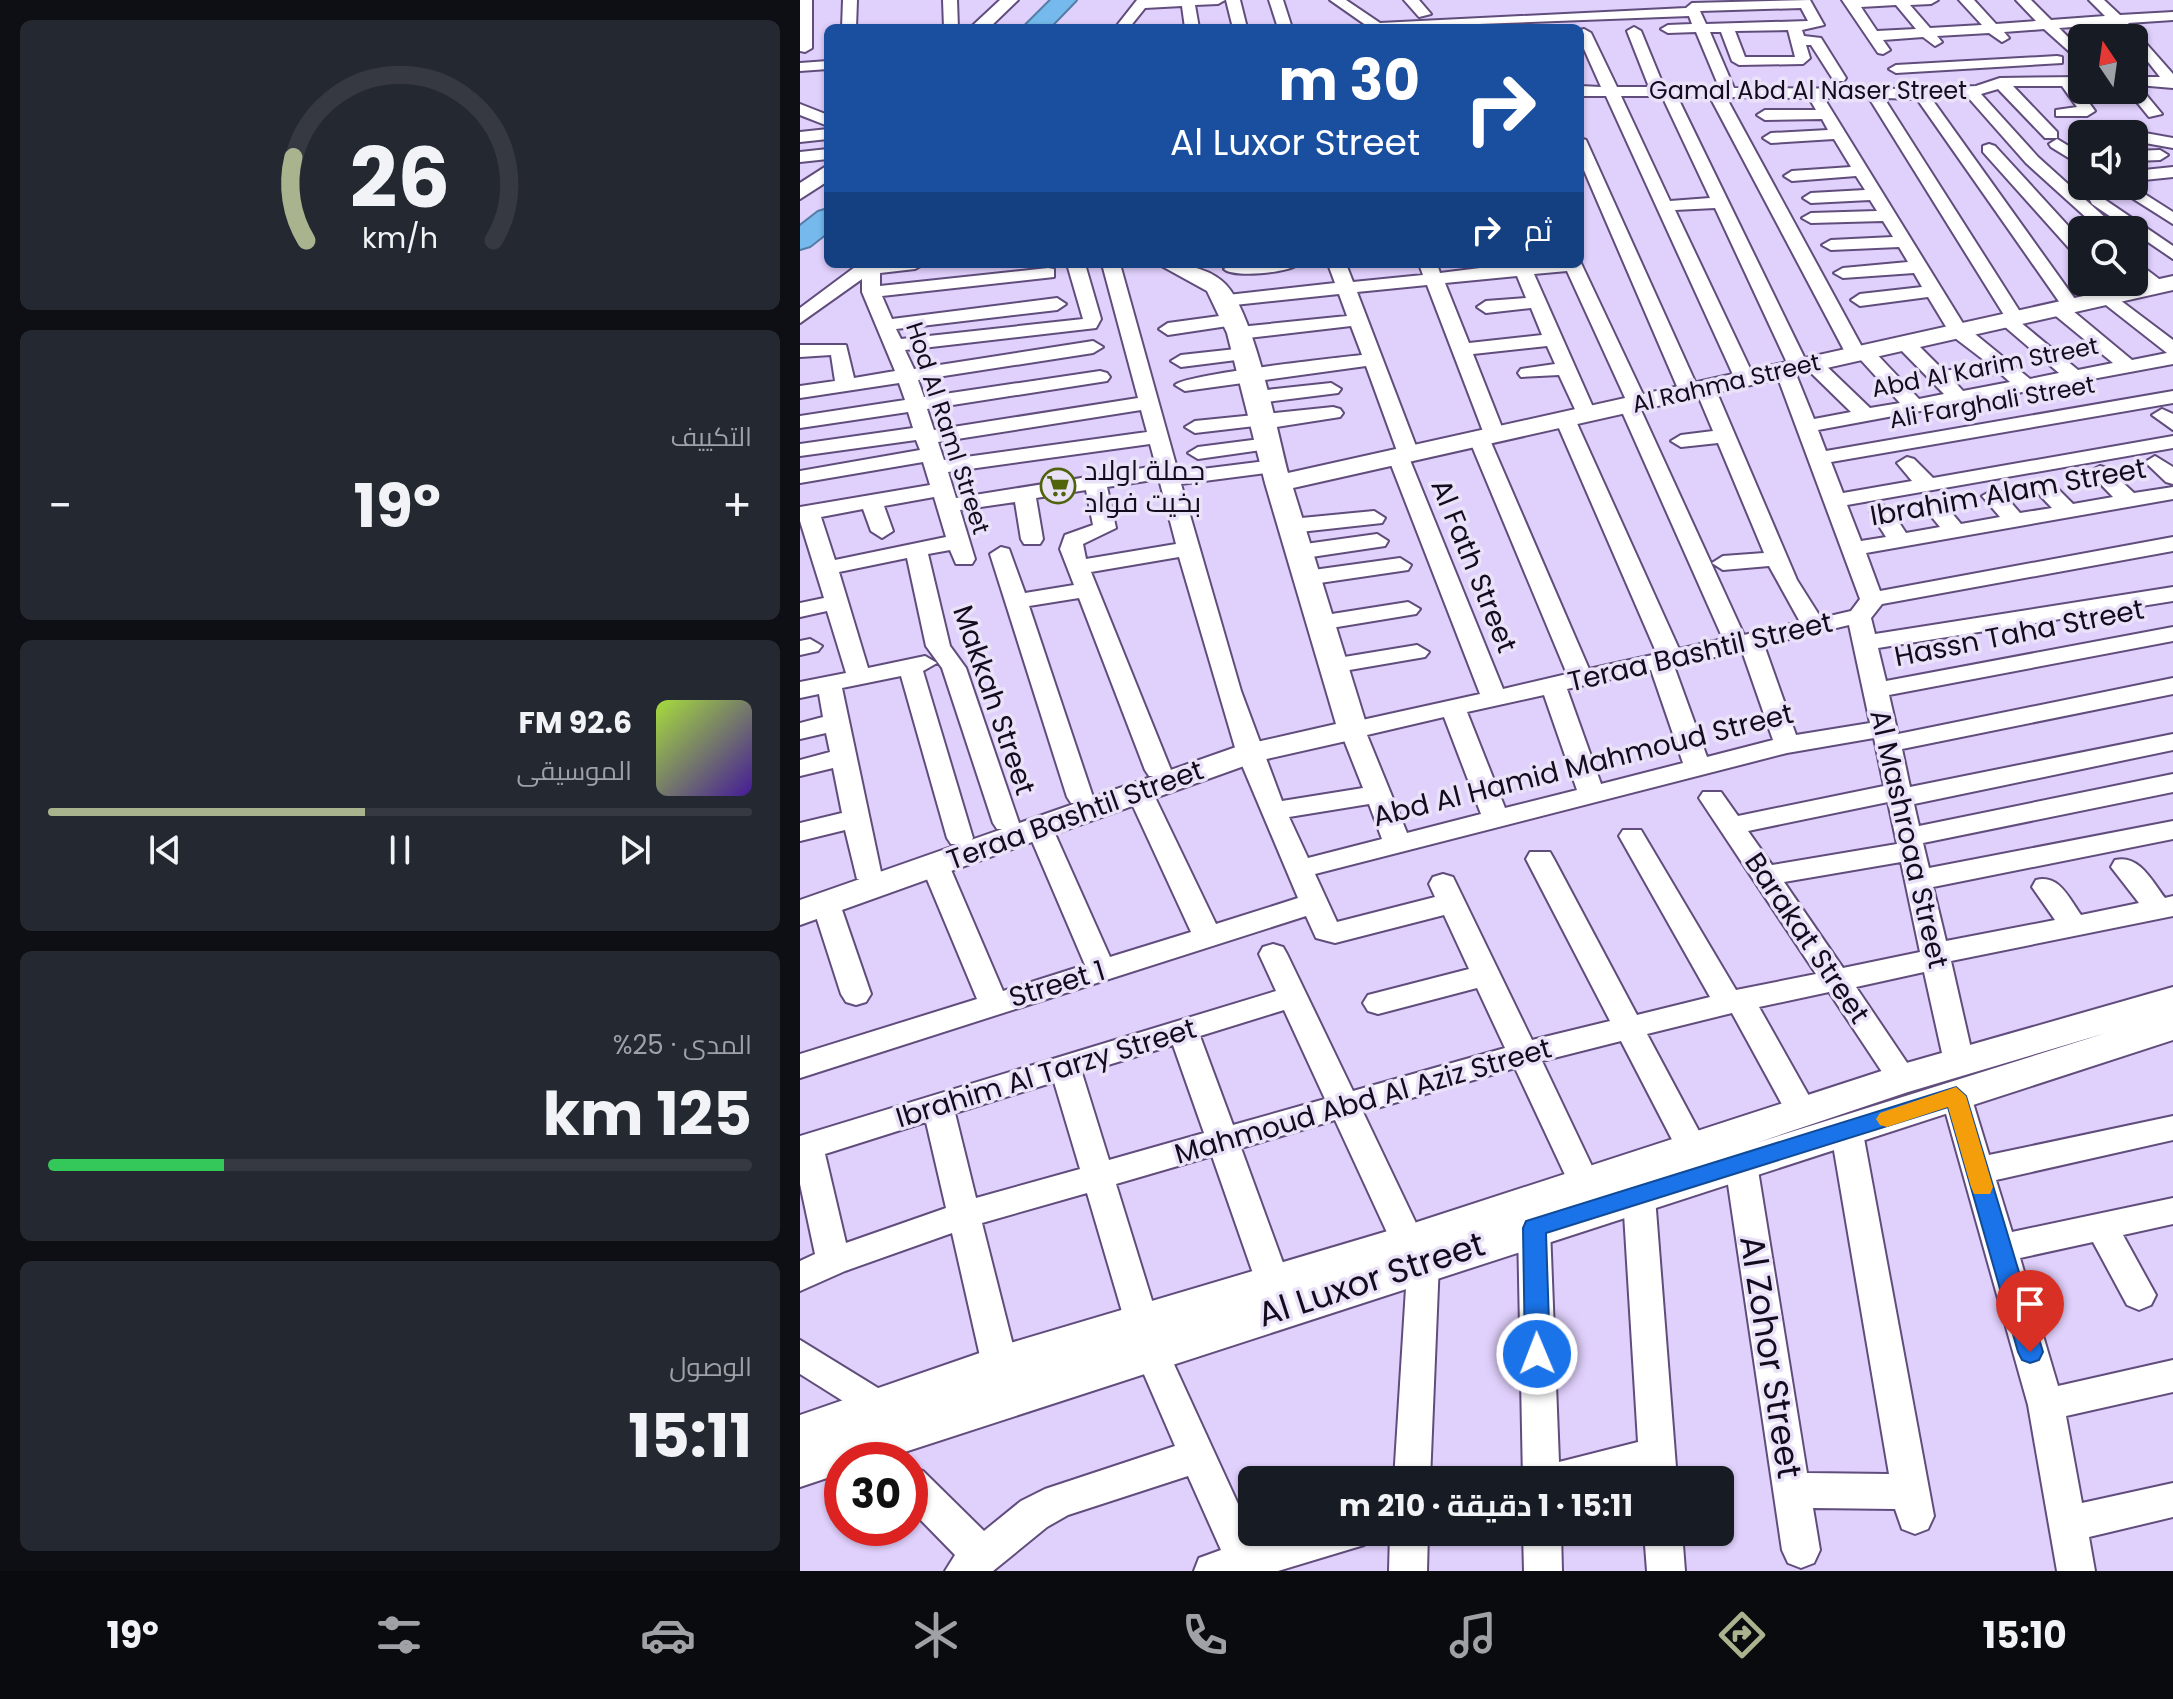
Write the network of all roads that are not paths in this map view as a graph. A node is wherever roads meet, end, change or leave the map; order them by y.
1 (805, 0) edge
2 (850, 0) edge
3 (950, 0) edge
4 (1010, 0) edge
5 (1218, 0) edge
6 (1233, 0) edge
7 (1276, 0) edge
8 (1411, 0) edge
9 (1551, 0) edge
10 (1931, 0) edge
11 (1966, 0) edge
12 (2023, 0) edge
13 (2139, 0) edge
14 (1899, 1) edge
15 (1143, 2) edge
16 (1188, 2) edge
17 (1804, 2) edge
18 (1851, 2) edge
19 (2099, 4) edge
20 (1075, 5) edge
21 (1333, 5) edge
22 (1691, 6) edge
23 (2151, 9) dead end
24 (2034, 12) junction
25 (1424, 14) dead end
26 (1980, 15) junction
27 (2173, 16) edge
28 (1556, 18) junction
29 (1914, 18) junction
30 (1863, 21) junction
31 (2117, 21) junction
32 (849, 24) edge
33 (951, 24) edge
34 (983, 24) edge
35 (1042, 24) edge
36 (1125, 24) edge
37 (1144, 24) edge
38 (1191, 24) edge
39 (1239, 24) edge
40 (1284, 24) edge
41 (1370, 24) edge
42 (1449, 24) edge
43 (2049, 26) junction
44 (1726, 27) junction
45 (1701, 28) junction
46 (1995, 30) junction
47 (1634, 31) junction
48 (1584, 33) edge
49 (1796, 33) junction
50 (1874, 36) junction
51 (1678, 37) junction
52 (2068, 41) edge
53 (1708, 44) junction
54 (2023, 44) junction
55 (1937, 45) junction
56 (1981, 46) dead end
57 (2068, 47) edge
58 (2149, 47) edge
59 (807, 48) edge
60 (1821, 48) junction
61 (1845, 48) dead end
62 (1588, 60) edge
63 (2057, 60) dead end
64 (2025, 62) junction
65 (824, 65) edge
66 (1956, 66) junction
67 (800, 67) edge
68 (1899, 74) junction
69 (1839, 78) junction
70 (2148, 81) edge
71 (2000, 82) junction
72 (2172, 82) edge
73 (2068, 86) edge
74 (1722, 87) junction
75 (2044, 88) junction
76 (1584, 91) edge
77 (1609, 91) junction
78 (1663, 91) junction
79 (1974, 91) junction
80 (1752, 92) junction
81 (1814, 93) junction
82 (1874, 94) junction
83 (1916, 94) junction
84 (2083, 104) edge
85 (2146, 104) edge
86 (2107, 106) dead end
87 (2085, 108) junction
88 (2061, 113) dead end
89 (802, 114) edge
90 (1828, 114) junction
91 (2154, 114) dead end
92 (824, 119) edge
93 (824, 122) edge
94 (1769, 126) junction
95 (1839, 134) junction
96 (800, 137) edge
97 (2054, 139) junction
98 (2068, 140) edge
99 (2148, 141) edge
100 (2167, 147) edge
101 (1989, 149) dead end
102 (2068, 150) edge
103 (1584, 151) edge
104 (1849, 151) junction
105 (824, 154) edge
106 (1781, 154) dead end
107 (800, 157) edge
108 (1861, 171) junction
109 (2173, 171) edge
110 (824, 173) edge
111 (2148, 174) edge
112 (1792, 176) dead end
113 (2148, 178) edge
114 (802, 185) edge
115 (2173, 190) edge
116 (2068, 193) edge
117 (1875, 195) junction
118 (1811, 198) dead end
119 (2076, 200) edge
120 (2087, 200) edge
121 (2143, 200) edge
122 (1721, 203) junction
123 (1662, 206) junction
124 (1887, 216) junction
125 (2094, 216) edge
126 (1811, 218) dead end
127 (2173, 219) edge
128 (824, 227) edge
129 (2068, 236) edge
130 (1903, 242) junction
131 (1831, 245) dead end
132 (812, 253) edge
133 (2173, 254) edge
134 (1918, 267) junction
135 (867, 268) edge
136 (868, 268) edge
137 (1077, 268) edge
138 (1112, 268) edge
139 (1178, 268) edge
140 (1235, 268) edge
141 (1338, 268) edge
142 (1504, 268) edge
143 (1522, 268) edge
144 (1574, 268) edge
145 (1035, 271) edge
146 (1431, 272) edge
147 (1843, 273) dead end
148 (2148, 277) edge
149 (982, 280) junction
150 (1207, 280) junction
151 (1346, 288) junction
152 (2164, 290) edge
153 (1931, 291) junction
154 (871, 292) junction
155 (1034, 294) dead end
156 (2097, 296) edge
157 (2117, 296) edge
158 (985, 299) dead end
159 (1860, 300) dead end
160 (1537, 302) junction
161 (1057, 304) dead end
162 (1486, 307) dead end
163 (2065, 307) junction
164 (800, 317) edge
165 (2011, 319) junction
166 (1358, 320) junction
167 (887, 325) junction
168 (1168, 329) dead end
169 (1959, 331) junction
170 (1553, 340) junction
171 (1905, 343) junction
172 (896, 345) junction
173 (1093, 347) dead end
174 (2173, 349) edge
175 (1461, 350) junction
176 (800, 351) edge
177 (1860, 353) junction
178 (2173, 358) edge
179 (1372, 360) junction
180 (1181, 361) dead end
181 (2128, 366) junction
182 (1799, 367) junction
183 (2003, 367) junction
184 (1566, 368) junction
185 (1528, 373) dead end
186 (907, 376) junction
187 (2074, 376) junction
188 (1100, 377) dead end
189 (1939, 378) junction
190 (1745, 379) junction
191 (1078, 380) junction
192 (846, 385) junction
193 (1185, 385) dead end
194 (2025, 385) junction
195 (1331, 389) dead end
196 (1697, 390) junction
197 (800, 392) edge
198 (1254, 392) junction
199 (1959, 398) junction
200 (1151, 402) junction
201 (1633, 404) junction
202 (916, 405) junction
203 (1914, 406) junction
204 (1088, 412) junction
205 (2169, 412) edge
206 (1333, 413) dead end
207 (1866, 415) junction
208 (1576, 417) junction
209 (1195, 420) dead end
210 (800, 422) edge
211 (1807, 426) junction
212 (1725, 436) junction
213 (1159, 437) junction
214 (1487, 437) junction
215 (1681, 441) dead end
216 (800, 442) edge
217 (2173, 442) edge
218 (800, 450) edge
219 (1198, 453) dead end
220 (1403, 455) junction
221 (1820, 458) junction
222 (2155, 462) dead end
223 (1907, 463) dead end
224 (934, 465) junction
225 (2100, 472) dead end
226 (1168, 475) junction
227 (800, 477) edge
228 (2173, 478) edge
229 (1095, 482) junction
230 (2042, 486) dead end
231 (2173, 493) edge
232 (1024, 494) junction
233 (1931, 495) junction
234 (1993, 496) dead end
235 (871, 501) junction
236 (1835, 501) junction
237 (2130, 502) junction
238 (1881, 512) dead end
239 (805, 513) edge
240 (2070, 513) junction
241 (1374, 518) dead end
242 (2017, 523) junction
243 (882, 531) dead end
244 (1957, 533) junction
245 (1032, 539) dead end
246 (1295, 539) junction
247 (1377, 541) dead end
248 (1901, 542) junction
249 (2173, 544) edge
250 (1186, 549) junction
251 (1853, 549) junction
252 (916, 550) junction
253 (1001, 554) dead end
254 (1777, 559) junction
255 (1723, 563) dead end
256 (1400, 565) dead end
257 (827, 568) junction
258 (1083, 578) junction
259 (1306, 578) junction
260 (2173, 594) edge
261 (1016, 601) junction
262 (838, 602) junction
263 (1866, 608) junction
264 (1408, 609) dead end
265 (800, 610) edge
266 (1319, 623) junction
267 (1814, 626) junction
268 (2173, 634) edge
269 (1744, 643) junction
270 (1866, 643) junction
271 (1417, 652) dead end
272 (946, 658) junction
273 (1665, 660) junction
274 (910, 666) junction
275 (1332, 666) junction
276 (859, 677) junction
277 (1581, 679) junction
278 (829, 684) junction
279 (1553, 685) junction
280 (2173, 686) edge
281 (800, 690) edge
282 (1877, 690) junction
283 (1494, 698) junction
284 (1453, 707) junction
285 (837, 722) junction
286 (1350, 722) junction
287 (800, 731) edge
288 (1884, 736) junction
289 (2173, 742) edge
290 (1787, 745) junction
291 (1248, 747) junction
292 (843, 757) junction
293 (800, 768) edge
294 (1698, 768) junction
295 (1148, 780) junction
296 (2173, 783) edge
297 (1377, 794) junction
298 (1900, 795) junction
299 (1592, 796) junction
300 (1080, 797) junction
301 (1712, 798) dead end
302 (1275, 811) junction
303 (856, 819) junction
304 (1496, 820) junction
305 (1006, 823) junction
306 (1731, 826) junction
307 (1039, 827) junction
308 (2173, 830) edge
309 (800, 832) edge
310 (1632, 836) dead end
311 (960, 838) junction
312 (1911, 844) junction
313 (1398, 845) junction
314 (1540, 859) dead end
315 (935, 865) junction
316 (2125, 867) dead end
317 (1300, 869) junction
318 (867, 872) junction
319 (1765, 876) junction
320 (1919, 880) junction
321 (2046, 887) dead end
322 (1315, 903) junction
323 (809, 904) edge
324 (2166, 908) edge
325 (2074, 926) junction
326 (1208, 938) junction
327 (1273, 954) dead end
328 (1936, 956) junction
329 (1102, 971) junction
330 (1486, 975) junction
331 (1836, 980) junction
332 (856, 994) dead end
333 (1293, 996) junction
334 (2173, 1000) edge
335 (1734, 1002) junction
336 (1378, 1003) dead end
337 (994, 1004) junction
338 (1628, 1026) junction
339 (2173, 1026) edge
340 (1183, 1030) junction
341 (1523, 1054) junction
342 (800, 1066) edge
343 (1065, 1067) junction
344 (1903, 1079) junction
345 (1957, 1079) junction
346 (938, 1107) junction
347 (1345, 1108) junction
348 (1802, 1112) junction
349 (2173, 1128) edge
350 (1847, 1133) junction
351 (1223, 1142) junction
352 (804, 1148) edge
353 (1692, 1148) junction
354 (1741, 1164) junction
355 (1977, 1171) junction
356 (1097, 1177) junction
357 (1584, 1183) junction
358 (1639, 1197) junction
359 (2173, 1211) edge
360 (964, 1215) junction
361 (2101, 1226) junction
362 (1534, 1228) junction
363 (2000, 1248) junction
364 (1415, 1252) junction
365 (833, 1261) junction
366 (800, 1277) edge
367 (1273, 1282) junction
368 (2139, 1295) dead end
369 (1145, 1336) junction
370 (800, 1355) edge
371 (1000, 1365) junction
372 (2173, 1376) edge
373 (2046, 1405) junction
374 (800, 1435) edge
375 (879, 1437) edge
376 (1197, 1456) junction
377 (800, 1466) edge
378 (1412, 1466) edge
379 (1541, 1466) edge
380 (1658, 1466) edge
381 (1792, 1490) junction
382 (2173, 1500) edge
383 (928, 1506) edge
384 (2070, 1524) junction
385 (1305, 1546) edge
386 (1409, 1546) edge
387 (1542, 1546) edge
388 (1664, 1546) edge
389 (1801, 1550) dead end
390 (973, 1564) edge
391 (1235, 1567) edge
392 (1408, 1571) edge
393 (1543, 1571) edge
394 (1666, 1571) edge
395 (2076, 1571) edge

1 - 59 street
2 - 32 street
3 - 33 street
4 - 34 street
5 - 16 street
6 - 39 street
7 - 40 street
8 - 25 street
9 - 28 street
10 - 14 street
11 - 26 street
12 - 24 street
13 - 23 street
14 - 18 street
14 - 29 street
15 - 16 street
15 - 36 street
15 - 37 street
16 - 38 street
17 - 22 street
17 - 49 street
18 - 30 street
19 - 24 street
19 - 31 street
20 - 35 highway
21 - 41 street
22 - 28 street
22 - 45 street
24 - 26 street
24 - 43 street
26 - 29 street
26 - 46 street
27 - 31 street
28 - 42 street
29 - 30 street
29 - 55 street
30 - 50 street
31 - 43 street
31 - 58 street
43 - 46 street
43 - 52 street
44 - 45 street
44 - 49 street
44 - 49 street
45 - 51 street
45 - 53 street
46 - 54 street
46 - 55 street
47 - 48 street
47 - 51 street
47 - 78 street, Al Mashroaa Street
49 - 60 street
50 - 55 street
50 - 68 street
51 - 53 street
53 - 74 street
54 - 56 street
54 - 57 street
54 - 64 street
55 - 66 street
58 - 72 street
60 - 61 street
60 - 69 street
62 - 77 street
63 - 64 street
64 - 66 street
64 - 75 street
65 - 67 street
66 - 68 street
66 - 79 street
68 - 69 street
68 - 83 street
69 - 74 street
70 - 72 street
71 - 75 street, Gamal Abd Al Naser Street
71 - 79 street, Gamal Abd Al Naser Street
71 - 97 street
73 - 75 street, Gamal Abd Al Naser Street
74 - 78 street, Gamal Abd Al Naser Street
74 - 80 street, Gamal Abd Al Naser Street
74 - 177 street
76 - 77 street, Gamal Abd Al Naser Street
77 - 78 street, Gamal Abd Al Naser Street
77 - 123 street
78 - 122 street, Al Mashroaa Street
79 - 83 street, Gamal Abd Al Naser Street
79 - 116 street
80 - 81 street, Gamal Abd Al Naser Street
80 - 94 street
81 - 82 street, Gamal Abd Al Naser Street
81 - 90 street
82 - 83 street, Gamal Abd Al Naser Street
82 - 165 street
83 - 163 street
84 - 87 street
85 - 91 street
86 - 87 street
87 - 88 street
89 - 92 street
90 - 94 street
90 - 95 street
93 - 96 street
94 - 95 street
95 - 104 street
97 - 98 street
97 - 102 street
99 - 100 street
100 - 109 street
101 - 129 street
103 - 196 street
104 - 106 street
104 - 108 street
105 - 107 street
108 - 112 street
108 - 117 street
109 - 111 street
110 - 114 street
113 - 115 street
117 - 118 street
117 - 124 street
119 - 125 street
120 - 133 street
121 - 127 street
122 - 123 street
122 - 182 street, Al Mashroaa Street
123 - 190 street
124 - 126 street
124 - 130 street
128 - 132 highway
130 - 131 street
130 - 134 street
134 - 147 street
134 - 153 street
135 - 164 street
136 - 154 street, Hod Al Raml Street
137 - 172 street
138 - 200 street
139 - 150 street
140 - 150 street
141 - 151 street, Al Fath Street
142 - 146 street
143 - 160 street
144 - 201 street
145 - 149 street
145 - 155 street
146 - 151 street
146 - 175 street
148 - 152 street
149 - 154 street
149 - 158 street
150 - 198 street
151 - 166 street, Al Fath Street
151 - 198 street
153 - 159 street
153 - 169 street
154 - 167 street, Hod Al Raml Street
156 - 163 street, Al Rahma Street
157 - 174 street
160 - 162 street
160 - 170 street
161 - 167 street
163 - 165 street, Al Rahma Street
163 - 181 street
165 - 169 street, Al Rahma Street
165 - 187 street
166 - 179 street, Al Fath Street
166 - 198 street
167 - 172 street, Hod Al Raml Street
168 - 198 street
169 - 171 street, Al Rahma Street
169 - 183 street
170 - 175 street
170 - 184 street
171 - 177 street, Al Rahma Street
171 - 189 street
172 - 186 street, Hod Al Raml Street
173 - 186 street
175 - 214 street
176 - 192 street
177 - 182 street, Al Rahma Street
177 - 203 street
178 - 181 street, Abd Al Karim Street
179 - 198 street
179 - 220 street, Al Fath Street
180 - 198 street
181 - 187 street, Abd Al Karim Street
182 - 190 street, Al Rahma Street
182 - 207 street
182 - 211 street, Al Mashroaa Street
183 - 189 street
183 - 194 street
184 - 185 street
184 - 208 street
186 - 192 street
186 - 202 street, Hod Al Raml Street
187 - 194 street, Abd Al Karim Street
188 - 191 street
189 - 199 street
190 - 196 street, Al Rahma Street
191 - 202 street
191 - 204 street
192 - 197 street
193 - 198 street
194 - 199 street, Abd Al Karim Street
195 - 198 street
196 - 201 street, Al Rahma Street
196 - 212 street
198 - 206 street
198 - 209 street
198 - 219 street
198 - 220 street, Al Rahma Street
198 - 226 street
198 - 246 street
199 - 203 street, Abd Al Karim Street
200 - 204 street
200 - 213 street
201 - 208 street, Al Rahma Street
201 - 269 street
202 - 210 street
202 - 224 street, Hod Al Raml Street
203 - 207 street, Abd Al Karim Street
204 - 224 street
205 - 221 street, Ali Farghali Street
207 - 211 street, Abd Al Karim Street
208 - 214 street, Al Rahma Street
208 - 273 street
211 - 221 street, Al Mashroaa Street
212 - 215 street
212 - 254 street
213 - 224 street
213 - 226 street
214 - 220 street, Al Rahma Street
214 - 277 street
216 - 218 street
217 - 233 street
218 - 224 street
220 - 283 street, Al Fath Street
221 - 236 street, Al Mashroaa Street
222 - 228 street
223 - 233 street
224 - 227 street
224 - 232 street
224 - 235 street
224 - 252 street, Hod Al Raml Street
225 - 237 street
226 - 229 street
226 - 250 street
229 - 232 street
229 - 258 street
230 - 240 street
231 - 237 street, Ibrahim Alam Street
232 - 245 street
233 - 236 street
233 - 244 street
234 - 242 street
235 - 239 street
235 - 243 street
236 - 251 street, Al Mashroaa Street
237 - 240 street, Ibrahim Alam Street
238 - 248 street
239 - 257 street
240 - 242 street, Ibrahim Alam Street
241 - 246 street
242 - 244 street, Ibrahim Alam Street
244 - 248 street, Ibrahim Alam Street
246 - 247 street
246 - 259 street
248 - 251 street, Ibrahim Alam Street
249 - 263 street, Teraa Bashtil Street
250 - 258 street
250 - 291 street
251 - 263 street, Al Mashroaa Street
252 - 257 street
252 - 272 street, Makkah Street
253 - 261 street
254 - 255 street
254 - 267 street
256 - 259 street
257 - 262 street
258 - 261 street
258 - 295 street
259 - 266 street
260 - 270 street
261 - 300 street
262 - 265 street
262 - 276 street
263 - 267 street, Teraa Bashtil Street
263 - 270 street, Al Mashroaa Street
264 - 266 street
266 - 275 street
267 - 269 street, Teraa Bashtil Street
268 - 282 street, Hassn Taha Street
269 - 273 street, Teraa Bashtil Street
269 - 290 street
270 - 282 street, Al Mashroaa Street
271 - 275 street
272 - 274 street
272 - 305 street, Makkah Street
273 - 277 street, Teraa Bashtil Street
273 - 294 street
274 - 276 street
274 - 311 street
275 - 286 street
276 - 278 street
277 - 279 street, Teraa Bashtil Street
278 - 281 street
278 - 285 street
279 - 283 street, Teraa Bashtil Street
279 - 299 street
280 - 288 street, Abd Al Hamid Mahmoud Street
282 - 288 street, Al Mashroaa Street
283 - 284 street, Teraa Bashtil Street
284 - 286 street, Teraa Bashtil Street
284 - 304 street
285 - 287 street
285 - 292 street
286 - 291 street, Teraa Bashtil Street
286 - 297 street
288 - 290 street, Abd Al Hamid Mahmoud Street
288 - 298 street, Al Mashroaa Street
289 - 298 street
290 - 294 street, Abd Al Hamid Mahmoud Street
291 - 295 street, Teraa Bashtil Street
291 - 302 street
292 - 293 street
292 - 303 street
294 - 299 street, Abd Al Hamid Mahmoud Street
295 - 300 street, Teraa Bashtil Street
295 - 307 street, Teraa Bashtil Street
295 - 326 street
296 - 312 street
297 - 302 street
297 - 313 street
298 - 306 street
298 - 312 street, Al Mashroaa Street
299 - 304 street, Abd Al Hamid Mahmoud Street
300 - 305 street, Teraa Bashtil Street
301 - 306 street, Barakat Street
302 - 317 street
303 - 309 street
303 - 318 street
304 - 313 street, Abd Al Hamid Mahmoud Street
305 - 311 street, Teraa Bashtil Street
306 - 319 street, Barakat Street
307 - 315 street, Teraa Bashtil Street
307 - 329 street
308 - 320 street
310 - 335 street
311 - 318 street, Teraa Bashtil Street
312 - 319 street
312 - 320 street, Al Mashroaa Street
313 - 317 street, Abd Al Hamid Mahmoud Street
314 - 338 street
315 - 323 street, Teraa Bashtil Street
315 - 337 street
316 - 324 street
317 - 322 street
318 - 323 street, Teraa Bashtil Street
319 - 331 street, Barakat Street
320 - 328 street, Al Mashroaa Street
321 - 325 street
322 - 326 street, Street 1
322 - 330 street
323 - 332 street
324 - 325 street, Mahmoud Abd Al Aziz Street
325 - 328 street, Mahmoud Abd Al Aziz Street
326 - 329 street, Street 1
327 - 333 street
328 - 331 street, Mahmoud Abd Al Aziz Street
328 - 345 street, Al Mashroaa Street
329 - 337 street, Street 1
330 - 336 street
330 - 341 street
331 - 335 street, Mahmoud Abd Al Aziz Street
331 - 344 street, Barakat Street
333 - 340 street, Ibrahim Al Tarzy Street
333 - 347 street
334 - 345 street, Al Luxor Street
335 - 338 street, Mahmoud Abd Al Aziz Street
335 - 348 street
337 - 342 street, Street 1
338 - 341 street, Mahmoud Abd Al Aziz Street
338 - 353 street
339 - 345 street, Al Luxor Street
340 - 343 street, Ibrahim Al Tarzy Street
340 - 351 street
341 - 347 street, Mahmoud Abd Al Aziz Street
341 - 357 street
343 - 346 street, Ibrahim Al Tarzy Street
343 - 356 street
344 - 345 street, Al Luxor Street
344 - 348 street, Al Luxor Street
345 - 350 street, Al Luxor Street
345 - 355 street, Al Mashroaa Street
346 - 352 street, Ibrahim Al Tarzy Street
346 - 360 street
347 - 351 street, Mahmoud Abd Al Aziz Street
347 - 364 street
348 - 353 street, Al Luxor Street
349 - 355 street
350 - 354 street, Al Luxor Street
350 - 381 street
351 - 356 street, Mahmoud Abd Al Aziz Street
351 - 367 street
352 - 365 street
353 - 357 street, Al Luxor Street
354 - 358 street, Al Luxor Street
354 - 381 street, Al Zohor Street
355 - 363 street, Al Mashroaa Street
356 - 360 street, Mahmoud Abd Al Aziz Street
356 - 369 street
357 - 364 street, Al Luxor Street
358 - 362 street, Al Luxor Street
358 - 380 street
359 - 361 street
360 - 365 street, Mahmoud Abd Al Aziz Street
360 - 371 street
361 - 363 street
361 - 368 street
362 - 364 street, Al Luxor Street
362 - 379 street
363 - 373 street, Al Mashroaa Street
364 - 367 street, Al Luxor Street
364 - 369 street, Al Luxor Street
364 - 378 street
365 - 366 street, Mahmoud Abd Al Aziz Street
367 - 369 street, Al Luxor Street
369 - 371 street, Al Luxor Street
369 - 375 street, Al Luxor Street
369 - 376 street
370 - 375 street
371 - 375 street, Al Luxor Street
372 - 373 street
373 - 384 street, Al Mashroaa Street
374 - 375 street, Al Luxor Street
375 - 377 street, Al Luxor Street
376 - 390 street
376 - 391 street
381 - 389 street, Al Zohor Street
382 - 384 street
383 - 390 street
384 - 395 street, Al Mashroaa Street
385 - 391 street
386 - 392 street
387 - 393 street
388 - 394 street

